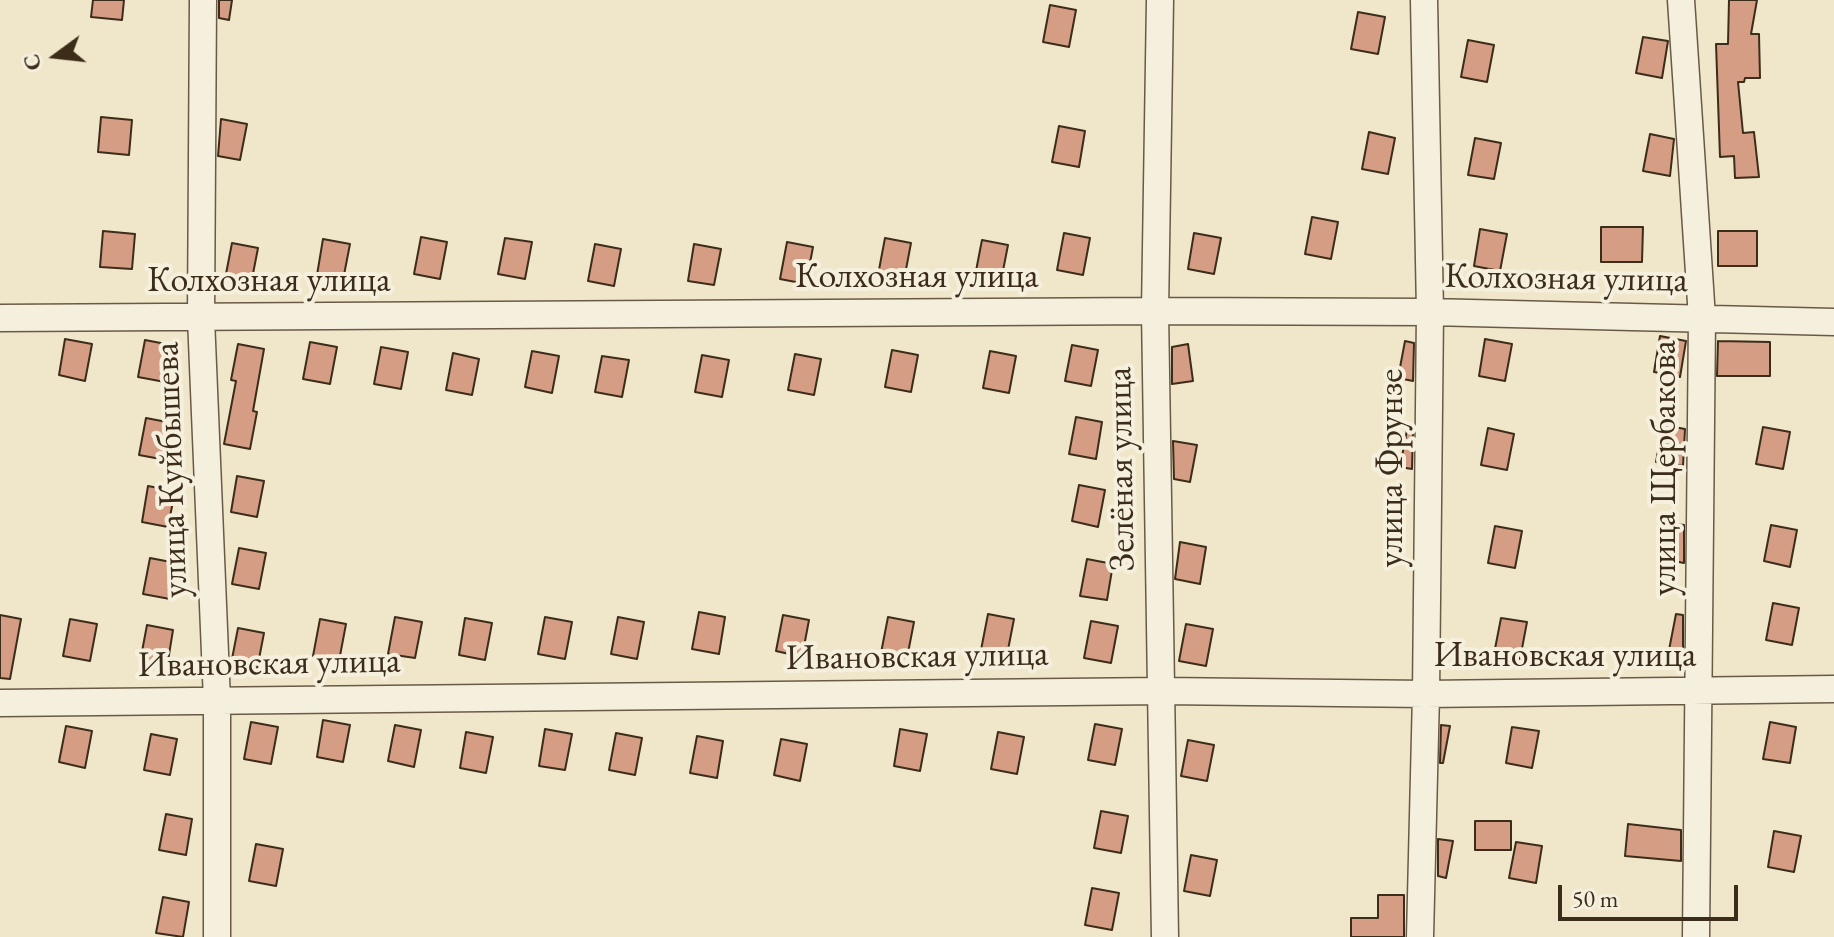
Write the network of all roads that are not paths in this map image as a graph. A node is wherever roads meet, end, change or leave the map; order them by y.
1 (203, 0) edge
2 (1160, 0) edge
3 (1424, 0) edge
4 (1681, 0) edge
5 (1155, 311) junction
6 (1430, 312) junction
7 (0, 318) edge
8 (201, 318) junction
9 (1702, 318) junction
10 (1834, 322) edge
11 (1834, 689) edge
12 (1163, 691) junction
13 (1699, 691) junction
14 (1426, 694) junction
15 (217, 701) junction
16 (0, 703) edge
17 (217, 937) edge
18 (1165, 937) edge
19 (1420, 937) edge
20 (1696, 937) edge

1 - 8 street, улица Куйбышева
2 - 5 street, Зелёная улица
3 - 6 street, улица Фрунзе
4 - 9 street, улица Щербакова
5 - 6 street, Колхозная улица
5 - 8 street, Колхозная улица
5 - 12 street, Зелёная улица
6 - 9 street, Колхозная улица
6 - 14 street, улица Фрунзе
7 - 8 street, Колхозная улица
8 - 15 street, улица Куйбышева
9 - 10 street, Колхозная улица
9 - 13 street, улица Щербакова
11 - 13 street, Ивановская улица
12 - 14 street, Ивановская улица
12 - 15 street, Ивановская улица
12 - 18 street, Зелёная улица
13 - 14 street, Ивановская улица
13 - 20 street, улица Щербакова
14 - 19 street, улица Фрунзе
15 - 16 street, Ивановская улица
15 - 17 street, улица Куйбышева

